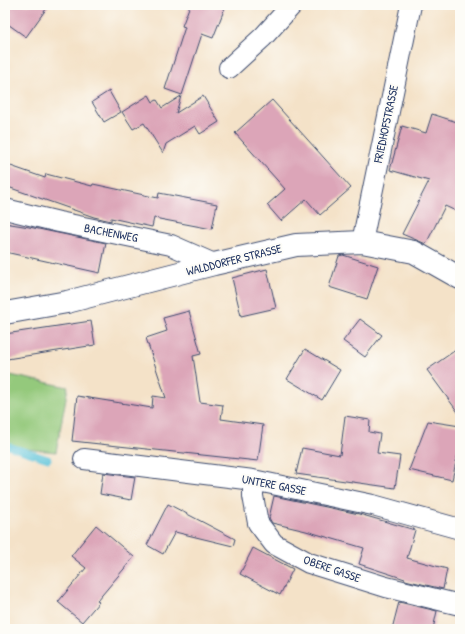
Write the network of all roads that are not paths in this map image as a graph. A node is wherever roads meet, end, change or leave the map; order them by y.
1 (292, 5) edge
2 (411, 5) edge
3 (229, 68) dead end
4 (5, 208) edge
5 (362, 242) junction
6 (214, 264) junction
7 (460, 278) edge
8 (5, 313) edge
9 (84, 459) dead end
10 (253, 480) junction
11 (460, 529) edge
12 (460, 605) edge

1 - 3 street
2 - 5 street, FRIEDHOFSTRASSE
4 - 6 street, BACHENWEG
5 - 6 street, WALDDORFER STRASSE
5 - 7 street, WALDDORFER STRASSE
6 - 8 street, WALDDORFER STRASSE
9 - 10 street, UNTERE GASSE
10 - 11 street, UNTERE GASSE
10 - 12 street, OBERE GASSE

